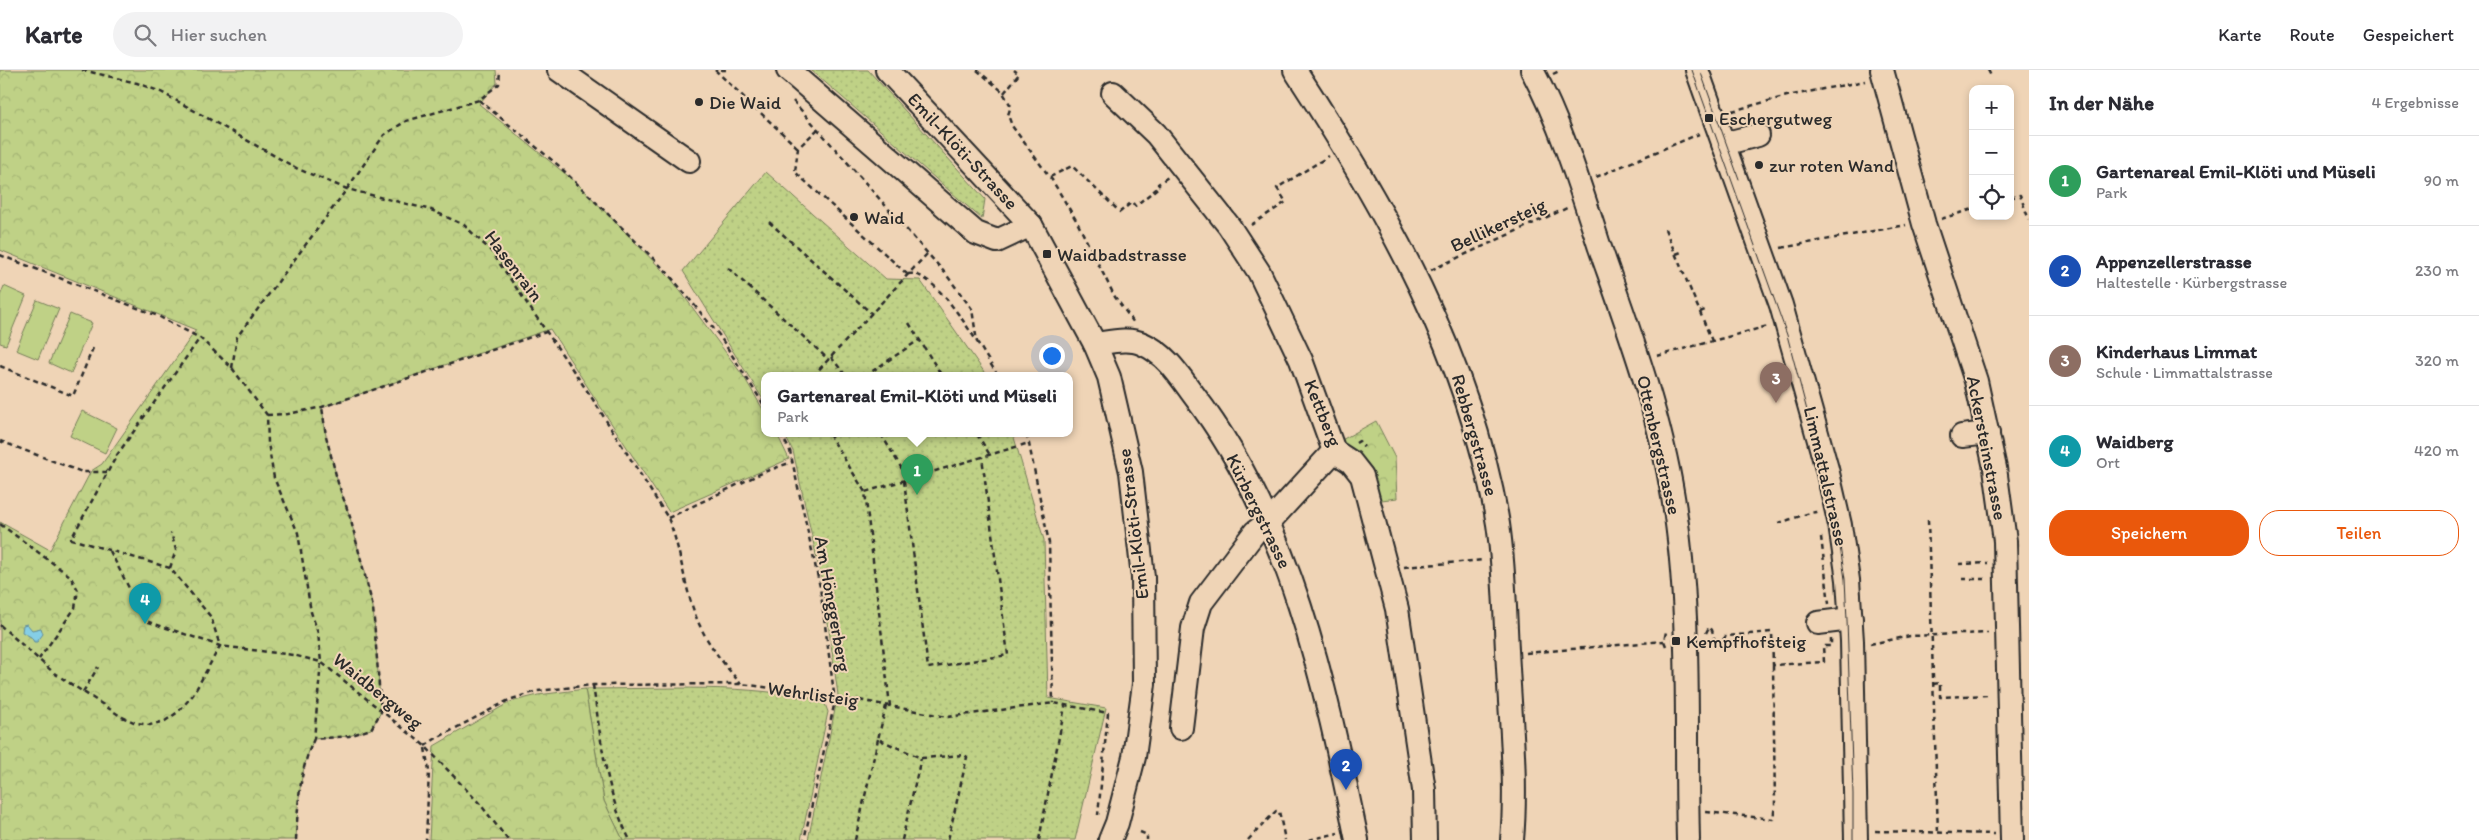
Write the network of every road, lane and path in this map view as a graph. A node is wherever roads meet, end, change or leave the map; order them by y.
1 (82, 70) edge
2 (500, 70) edge
3 (559, 70) edge
4 (715, 70) edge
5 (720, 70) edge
6 (728, 70) edge
7 (788, 70) edge
8 (887, 70) edge
9 (977, 70) edge
10 (1014, 70) edge
11 (1295, 70) edge
12 (1532, 70) edge
13 (1697, 70) edge
14 (1988, 70) edge
15 (1877, 75) edge
16 (1993, 76) dead end
17 (1004, 93) junction
18 (1113, 93) dead end
19 (792, 99) dead end
20 (479, 100) junction
21 (1726, 113) dead end
22 (818, 129) junction
23 (1758, 135) dead end
24 (1695, 136) dead end
25 (1723, 144) junction
26 (798, 148) junction
27 (1336, 151) dead end
28 (688, 160) dead end
29 (1186, 170) junction
30 (1607, 173) dead end
31 (1050, 177) junction
32 (347, 189) junction
33 (2014, 197) edge
34 (1569, 207) dead end
35 (1969, 210) edge
36 (2029, 220) edge
37 (1934, 221) dead end
38 (769, 222) dead end
39 (1914, 223) dead end
40 (1031, 225) junction
41 (1665, 229) dead end
42 (1235, 235) junction
43 (1776, 249) dead end
44 (1684, 251) dead end
45 (927, 254) junction
46 (1676, 254) junction
47 (0, 255) edge
48 (728, 268) dead end
49 (1430, 271) dead end
50 (907, 274) junction
51 (1705, 310) dead end
52 (1700, 312) junction
53 (872, 314) junction
54 (1131, 319) dead end
55 (1769, 319) dead end
56 (909, 323) dead end
57 (546, 332) junction
58 (200, 338) junction
59 (919, 340) junction
60 (1712, 341) junction
61 (977, 342) junction
62 (1095, 344) junction
63 (93, 348) dead end
64 (830, 358) junction
65 (1651, 358) dead end
66 (0, 366) edge
67 (232, 368) junction
68 (817, 372) edge
69 (842, 372) edge
70 (871, 372) edge
71 (939, 372) edge
72 (996, 372) edge
73 (761, 400) edge
74 (322, 407) junction
75 (267, 415) junction
76 (1988, 433) junction
77 (1962, 436) dead end
78 (783, 437) edge
79 (831, 437) edge
80 (883, 437) edge
81 (979, 437) edge
82 (1028, 437) edge
83 (0, 441) edge
84 (1030, 443) junction
85 (1334, 451) junction
86 (990, 455) junction
87 (982, 457) junction
88 (792, 462) junction
89 (107, 472) junction
90 (908, 479) junction
91 (904, 481) junction
92 (865, 492) junction
93 (668, 518) junction
94 (1818, 519) dead end
95 (1928, 520) dead end
96 (1269, 522) junction
97 (1778, 523) dead end
98 (0, 524) edge
99 (1821, 532) dead end
100 (171, 533) dead end
101 (110, 551) junction
102 (1489, 559) dead end
103 (1997, 563) dead end
104 (1959, 564) dead end
105 (1403, 567) dead end
106 (170, 568) junction
107 (1962, 579) dead end
108 (1997, 579) dead end
109 (1833, 621) junction
110 (0, 625) edge
111 (1990, 633) dead end
112 (1705, 636) dead end
113 (1932, 636) junction
114 (1664, 641) dead end
115 (220, 646) junction
116 (1862, 646) dead end
117 (1524, 653) dead end
118 (39, 659) junction
119 (322, 662) junction
120 (1773, 665) junction
121 (98, 667) dead end
122 (741, 684) junction
123 (1933, 684) junction
124 (593, 686) junction
125 (83, 692) junction
126 (1992, 695) dead end
127 (835, 701) junction
128 (1054, 703) junction
129 (888, 706) junction
130 (1065, 706) junction
131 (381, 712) junction
132 (1181, 728) dead end
133 (314, 739) junction
134 (878, 739) junction
135 (425, 746) junction
136 (921, 758) junction
137 (1700, 812) dead end
138 (1098, 815) dead end
139 (1140, 832) dead end
140 (1938, 833) junction
141 (1350, 836) edge
142 (1863, 836) edge
143 (2008, 837) edge
144 (296, 840) edge
145 (426, 840) edge
146 (508, 840) edge
147 (630, 840) edge
148 (804, 840) edge
149 (855, 840) edge
150 (902, 840) edge
151 (948, 840) edge
152 (1039, 840) edge
153 (1110, 840) edge
154 (1147, 840) edge
155 (1248, 840) edge
156 (1285, 840) edge
157 (1308, 840) edge
158 (1425, 840) edge
159 (1512, 840) edge
160 (1688, 840) edge

1 - 32 path, Hasenrain
2 - 20 path
3 - 28 street
4 - 26 path
5 - 6 path
7 - 40 street
8 - 40 street, Emil-Klöti-Strasse
9 - 17 path
10 - 17 path
11 - 159 street, Rebbergstrasse
12 - 160 street, Ottenbergstrasse
13 - 25 street, Limmattalstrasse
14 - 16 path
15 - 21 path
15 - 76 street, Ackersteinstrasse
17 - 31 path
18 - 29 street, Kettberg
19 - 22 path
20 - 32 path
20 - 73 path
22 - 26 path
22 - 45 path
23 - 25 street
24 - 30 path
25 - 109 street, Limmattalstrasse
26 - 50 path
27 - 42 path
29 - 31 path
29 - 42 street, Kettberg
31 - 54 path
32 - 57 path, Hasenrain
32 - 67 path
33 - 36 path
34 - 49 path, Bellikersteig
35 - 37 path
38 - 53 path
39 - 43 path
40 - 62 street, Emil-Klöti-Strasse
41 - 46 path
42 - 85 street, Kettberg
44 - 46 path
45 - 50 path
45 - 61 path
46 - 52 path
47 - 58 path
48 - 64 path
50 - 53 path
50 - 61 path
51 - 52 path
52 - 60 path
53 - 64 path
55 - 60 path
56 - 59 path
57 - 74 path
57 - 93 path, Hasenrain
58 - 67 path
58 - 89 path
59 - 70 path
59 - 71 path
60 - 65 path
61 - 72 path
62 - 96 street, Kürbergstrasse
62 - 153 street, Emil-Klöti-Strasse
63 - 66 path
64 - 68 path
64 - 69 path
67 - 75 path
74 - 75 path
74 - 131 path
75 - 119 path
76 - 77 street
76 - 143 street, Ackersteinstrasse
78 - 88 path, Am Hönggerberg
79 - 92 path
80 - 90 path
81 - 86 path
82 - 84 path
83 - 89 path
84 - 86 path
84 - 128 path
85 - 96 street
85 - 158 street, Kettberg
86 - 87 path
87 - 90 path
87 - 91 path
88 - 93 path
88 - 127 path, Am Hönggerberg
89 - 101 path
90 - 91 path
91 - 92 path
92 - 129 path
93 - 122 path, Hasenrain
94 - 97 path
95 - 113 path
96 - 132 street
96 - 141 street, Kürbergstrasse
98 - 118 path
99 - 109 path
100 - 106 path
101 - 106 path
101 - 115 path, Waidbergweg
102 - 105 path
103 - 104 path
106 - 115 path
107 - 108 path
109 - 120 path
109 - 142 street, Limmattalstrasse
110 - 118 path
111 - 113 path
112 - 120 path
113 - 116 path
113 - 123 path
114 - 117 path
115 - 119 path, Waidbergweg
115 - 125 path
118 - 125 path
119 - 131 path, Waidbergweg
119 - 133 path
120 - 137 path
121 - 125 path
122 - 124 path, Wehrlisteig
122 - 127 path, Wehrlisteig
123 - 126 path
123 - 140 path
124 - 135 path, Wehrlisteig
124 - 147 path
127 - 129 path, Wehrlisteig
127 - 148 path, Am Hönggerberg
128 - 129 path, Wehrlisteig
128 - 130 path, Wehrlisteig
129 - 134 path
130 - 138 path, Wehrlisteig
130 - 152 path
131 - 133 path
131 - 135 path, Waidbergweg
133 - 144 path
134 - 136 path
134 - 149 path
135 - 145 path, Waidbergweg
135 - 146 path
136 - 150 path
136 - 151 path
139 - 154 path
140 - 142 path
140 - 143 path
141 - 157 path
155 - 156 path

